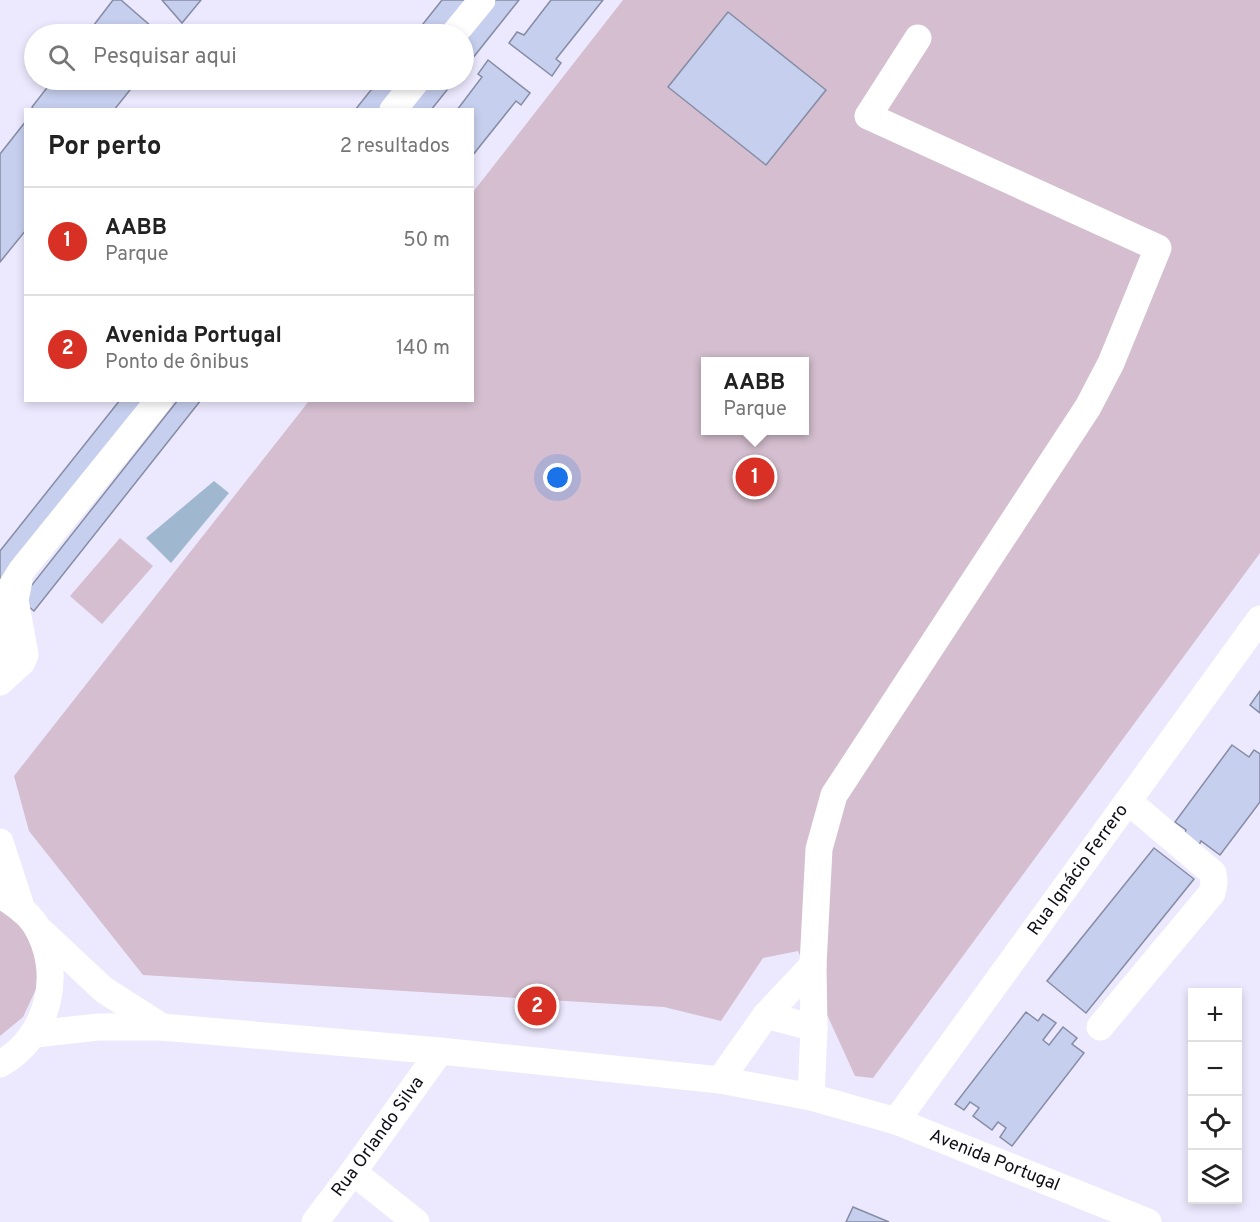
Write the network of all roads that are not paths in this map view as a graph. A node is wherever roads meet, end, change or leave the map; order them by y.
1 (482, 0) edge
2 (462, 24) edge
3 (918, 38) dead end
4 (409, 90) edge
5 (395, 108) edge
6 (157, 402) edge
7 (21, 571) junction
8 (0, 610) edge
9 (0, 619) edge
10 (1260, 619) edge
11 (0, 654) edge
12 (0, 682) edge
13 (1128, 801) junction
14 (0, 842) edge
15 (0, 894) edge
16 (28, 917) junction
17 (813, 965) junction
18 (766, 1015) junction
19 (162, 1027) junction
20 (1100, 1027) dead end
21 (814, 1028) junction
22 (35, 1034) junction
23 (440, 1051) junction
24 (7, 1061) edge
25 (720, 1080) junction
26 (0, 1084) edge
27 (811, 1097) junction
28 (896, 1121) junction
29 (353, 1172) junction
30 (315, 1222) edge
31 (416, 1222) edge
32 (1148, 1222) edge

1 - 2 street
3 - 17 street
4 - 5 street
6 - 7 street
7 - 8 street
7 - 12 street
9 - 11 street
10 - 13 street, Rua Ignácio Ferrero
13 - 20 street
13 - 28 street, Rua Ignácio Ferrero
14 - 16 street
15 - 16 street, Avenida Portugal
16 - 19 street, Avenida Portugal
16 - 22 street
17 - 18 street
17 - 21 street
18 - 21 street
18 - 25 street
19 - 22 street, Avenida Portugal
19 - 23 street, Avenida Portugal
21 - 27 street
22 - 24 street
23 - 25 street, Avenida Portugal
23 - 29 street, Rua Orlando Silva
24 - 26 street
25 - 27 street, Avenida Portugal
27 - 28 street, Avenida Portugal
28 - 32 street, Avenida Portugal
29 - 30 street, Rua Orlando Silva
29 - 31 street

